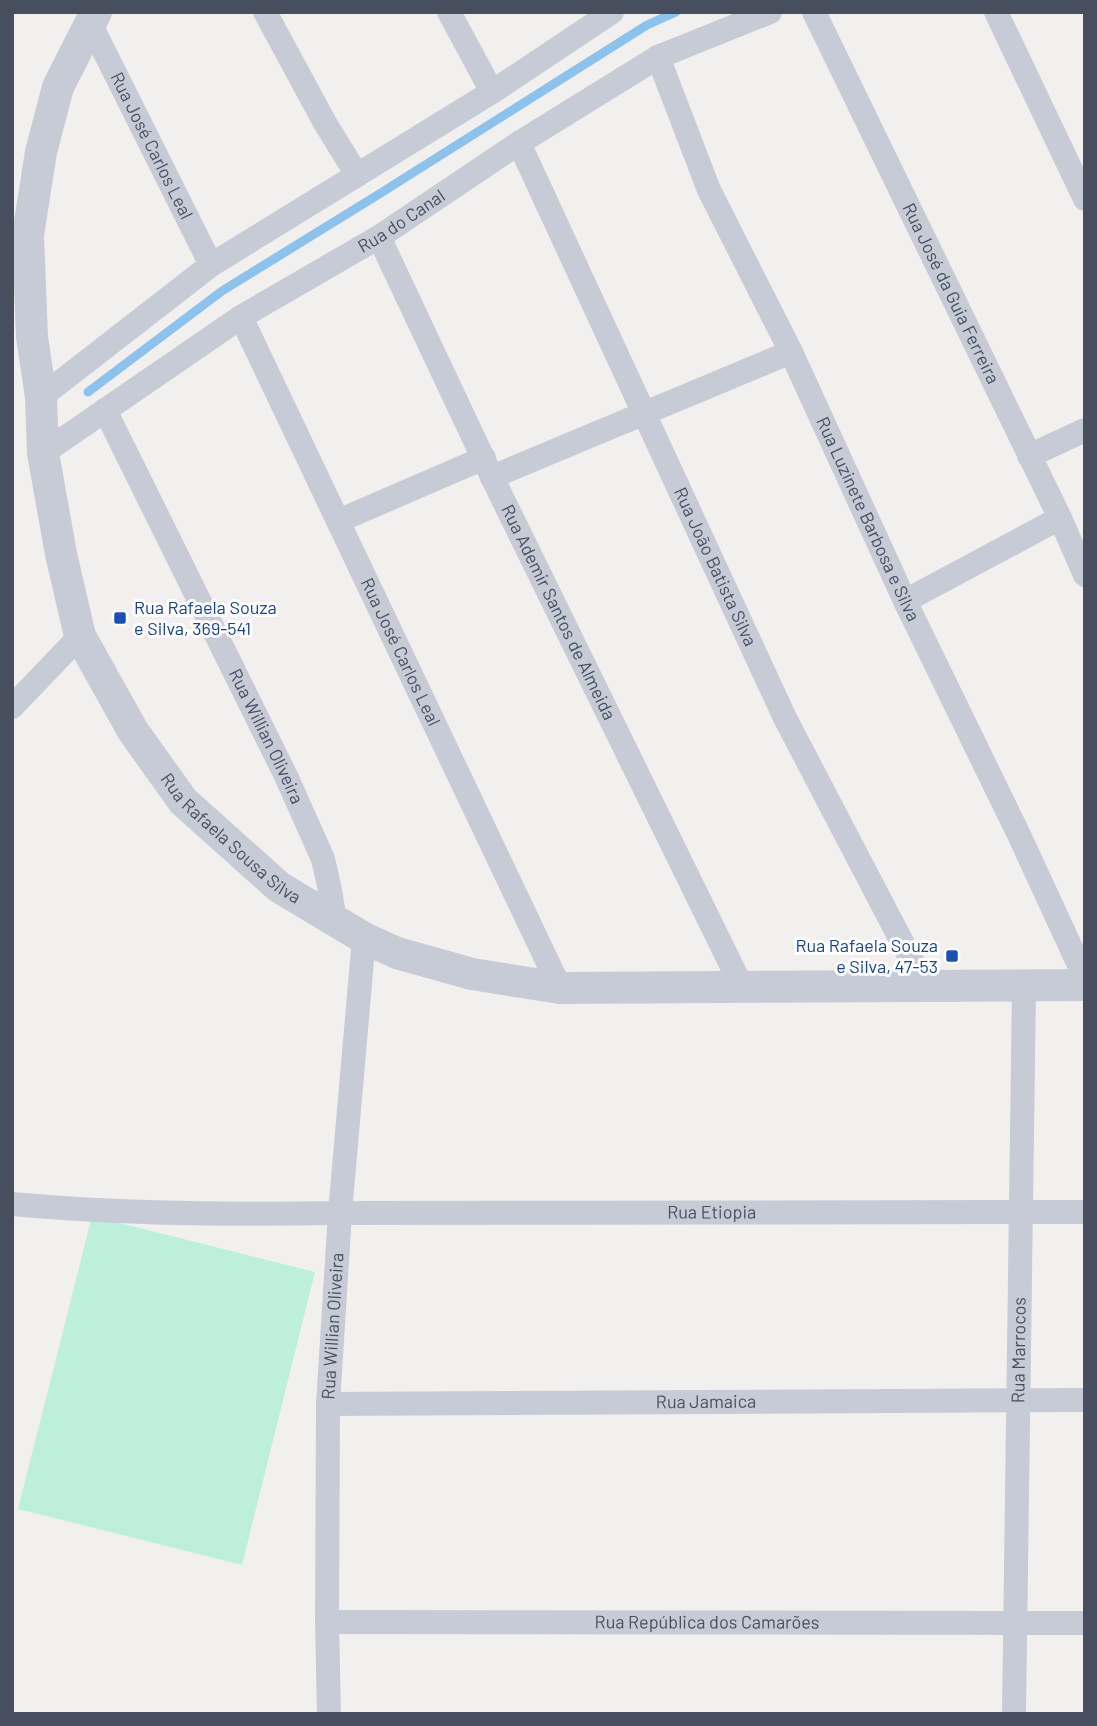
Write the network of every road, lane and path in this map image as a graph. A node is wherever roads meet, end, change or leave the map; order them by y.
1 (265, 12) edge
2 (449, 12) edge
3 (612, 12) edge
4 (770, 12) edge
5 (814, 12) edge
6 (996, 12) edge
7 (93, 19) edge
8 (657, 57) junction
9 (492, 92) junction
10 (520, 143) junction
11 (357, 175) junction
12 (1085, 199) edge
13 (379, 237) junction
14 (211, 265) junction
15 (240, 317) junction
16 (791, 352) junction
17 (41, 397) junction
18 (105, 410) junction
19 (645, 413) junction
20 (1085, 430) edge
21 (43, 453) junction
22 (1029, 456) junction
23 (488, 468) junction
24 (1060, 518) junction
25 (338, 521) junction
26 (1085, 575) edge
27 (905, 601) junction
28 (80, 636) junction
29 (12, 707) edge
30 (335, 921) junction
31 (364, 939) junction
32 (1085, 978) edge
33 (1085, 985) edge
34 (925, 986) junction
35 (1024, 986) junction
36 (742, 987) junction
37 (559, 988) junction
38 (12, 1204) edge
39 (1020, 1212) junction
40 (1085, 1212) edge
41 (340, 1213) junction
42 (1018, 1400) junction
43 (1085, 1400) edge
44 (328, 1404) junction
45 (327, 1622) junction
46 (1015, 1623) junction
47 (1085, 1623) edge
48 (329, 1714) edge
49 (1014, 1714) edge

1 - 11 street
2 - 9 street
3 - 9 street
4 - 8 street, Rua do Canal
5 - 22 street, Rua José da Guia Ferreira
6 - 12 street
7 - 14 street, Rua José Carlos Leal
7 - 17 street, Rua Rafaela Sousa Silva
8 - 10 street, Rua do Canal
8 - 16 street, Rua Luzinete Barbosa e Silva
9 - 11 street
10 - 13 street, Rua do Canal
10 - 19 street, Rua João Batista Silva
11 - 14 street
13 - 15 street, Rua do Canal
13 - 23 street, Rua Ademir Santos de Almeida
14 - 17 street
15 - 18 street, Rua do Canal
15 - 25 street, Rua José Carlos Leal
16 - 19 street
16 - 27 street, Rua Luzinete Barbosa e Silva
17 - 21 street, Rua Rafaela Sousa Silva
18 - 21 street, Rua do Canal
18 - 30 street, Rua Willian Oliveira
19 - 23 street
19 - 34 street, Rua João Batista Silva
20 - 22 street
21 - 28 street, Rua Rafaela Sousa Silva
22 - 24 street, Rua José da Guia Ferreira
23 - 25 street
23 - 36 street, Rua Ademir Santos de Almeida
24 - 26 street, Rua José da Guia Ferreira
24 - 27 street
25 - 37 street, Rua José Carlos Leal
27 - 32 street, Rua Luzinete Barbosa e Silva
28 - 29 street
28 - 30 street, Rua Rafaela Sousa Silva
30 - 31 street, Rua Rafaela Sousa Silva
31 - 37 street, Rua Rafaela Sousa Silva
31 - 41 street, Rua Willian Oliveira
33 - 35 street, Rua Rafaela Sousa Silva
34 - 35 street, Rua Rafaela Sousa Silva
34 - 36 street, Rua Rafaela Sousa Silva
35 - 39 street, Rua Marrocos
36 - 37 street, Rua Rafaela Sousa Silva
38 - 41 street, Rua Etiopia
39 - 40 street, Rua Etiopia
39 - 41 street, Rua Etiopia
39 - 42 street, Rua Marrocos
41 - 44 street, Rua Willian Oliveira
42 - 43 street, Rua Jamaica
42 - 44 street, Rua Jamaica
42 - 46 street, Rua Marrocos
44 - 45 street, Rua Willian Oliveira
45 - 46 street, Rua República dos Camarões
45 - 48 street, Rua Willian Oliveira
46 - 47 street, Rua República dos Camarões
46 - 49 street, Rua Marrocos

